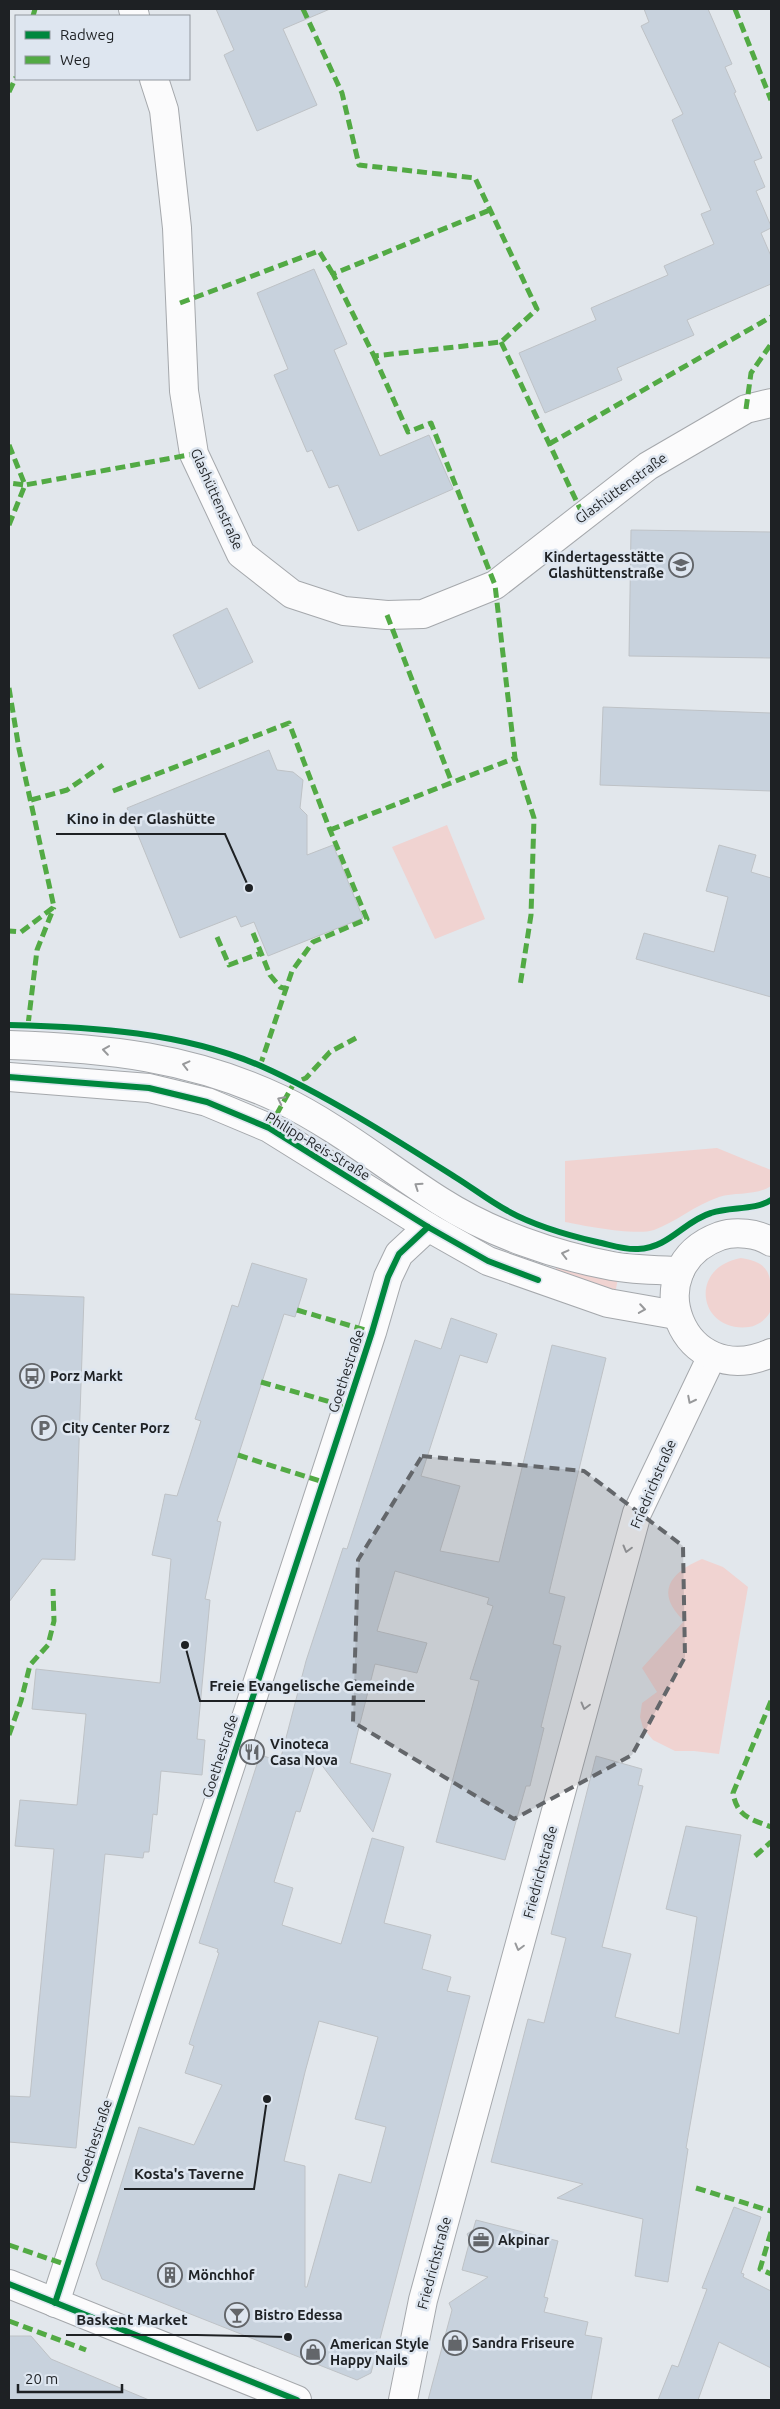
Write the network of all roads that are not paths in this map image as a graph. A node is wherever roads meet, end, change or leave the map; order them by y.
1 (154, 80) edge
2 (771, 403) edge
3 (9, 1045) edge
4 (9, 1077) edge
5 (428, 1227) junction
6 (771, 1242) edge
7 (680, 1271) junction
8 (676, 1315) junction
9 (771, 1353) edge
10 (712, 1356) junction
11 (9, 2284) edge
12 (54, 2303) junction
13 (297, 2400) edge
14 (403, 2400) edge

1 - 2 street, Glashüttenstraße
7 -> 3 street, Philipp-Reis-Straße
4 - 5 street, Philipp-Reis-Straße
5 -> 8 street, Philipp-Reis-Straße
5 - 12 street, Goethestraße
6 - 7 street
7 - 8 street
8 - 10 street
9 - 10 street
10 -> 14 street, Friedrichstraße
11 - 12 street
12 - 13 street

